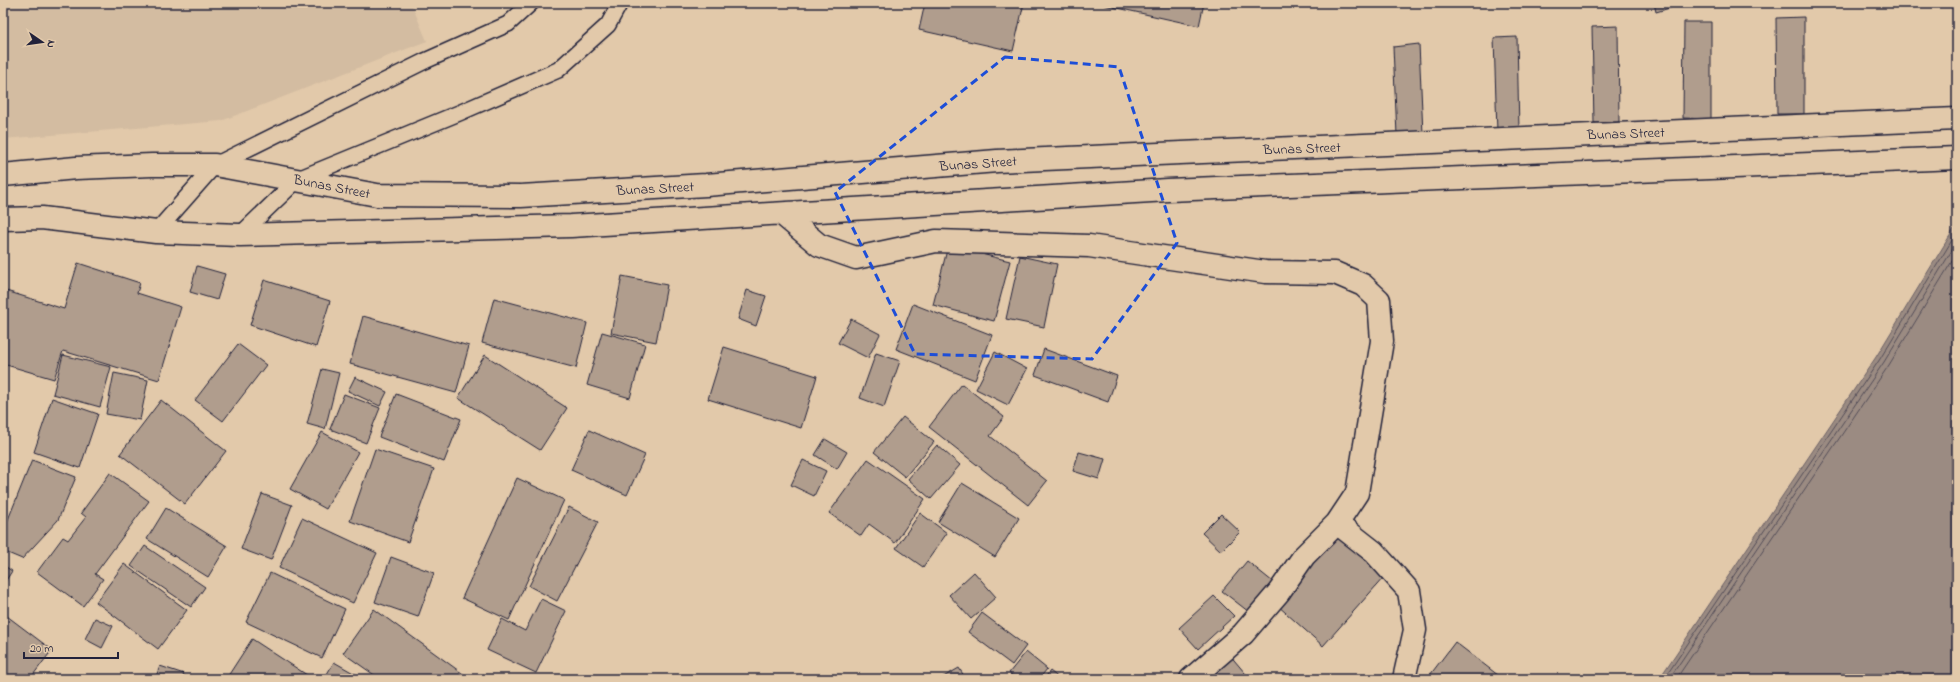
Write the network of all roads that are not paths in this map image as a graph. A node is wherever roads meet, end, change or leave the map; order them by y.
1 (531, 3) edge
2 (620, 3) edge
3 (1957, 119) edge
4 (1957, 158) edge
5 (215, 165) junction
6 (3, 175) edge
7 (298, 179) junction
8 (782, 214) junction
9 (3, 219) edge
10 (156, 232) junction
11 (240, 234) junction
12 (1336, 523) junction
13 (1191, 679) edge
14 (1404, 679) edge

1 - 5 lane
2 - 7 lane
3 - 7 street, Bunas Street
4 - 8 street
5 - 6 street, Bunas Street
5 - 7 street, Bunas Street
5 - 10 lane
7 - 11 lane
8 - 11 street
8 - 12 street
9 - 10 street
10 - 11 street
12 - 13 street
12 - 14 street

